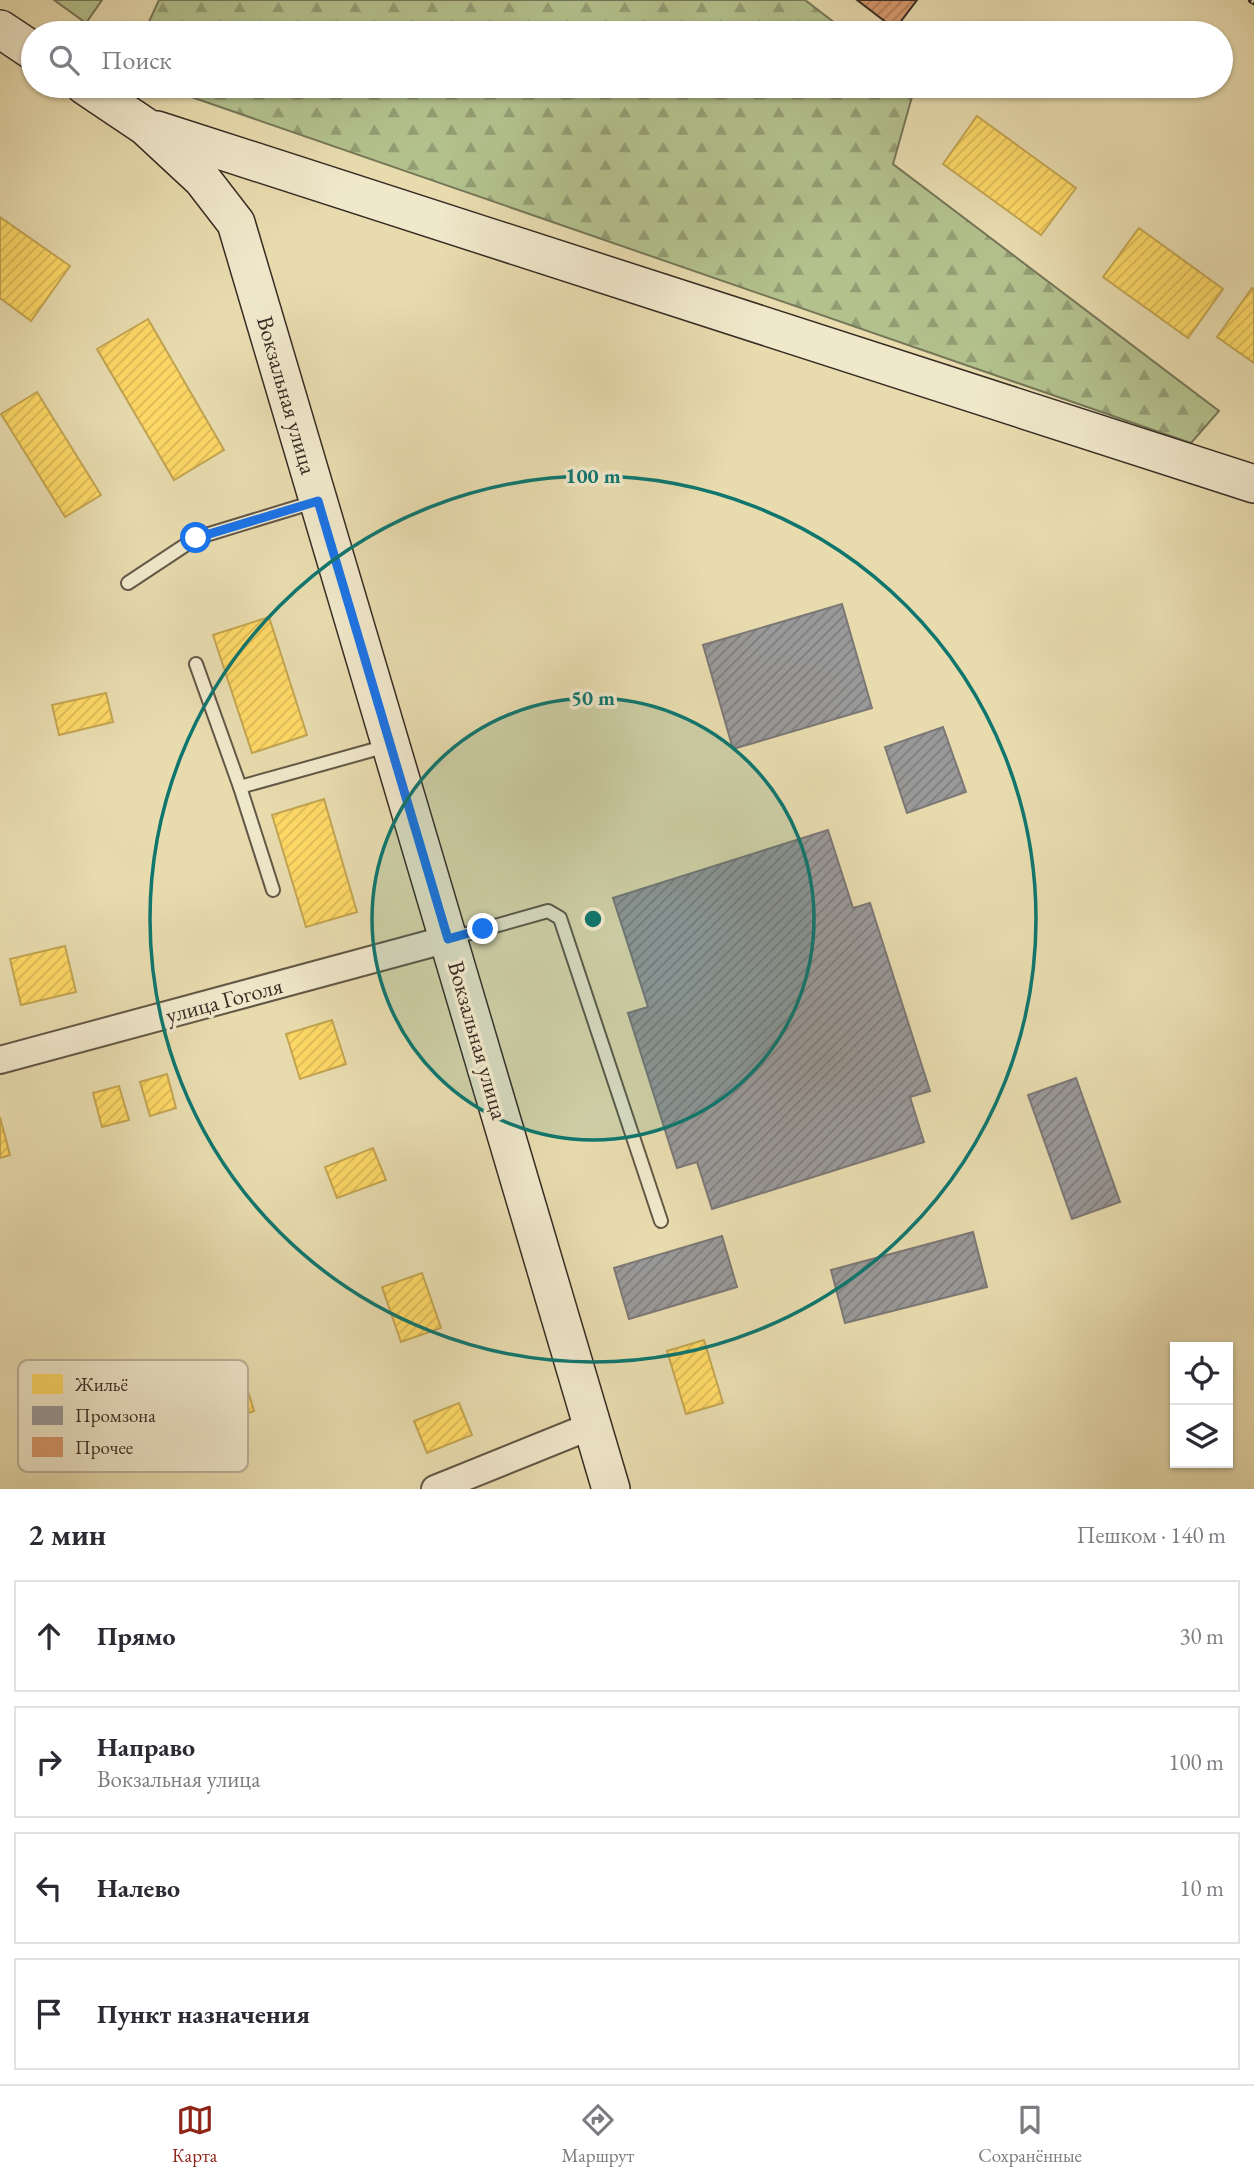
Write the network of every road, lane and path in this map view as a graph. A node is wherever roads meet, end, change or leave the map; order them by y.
1 (0, 29) edge
2 (21, 43) edge
3 (104, 98) edge
4 (146, 127) junction
5 (1254, 484) edge
6 (318, 501) junction
7 (128, 583) dead end
8 (196, 664) dead end
9 (390, 745) junction
10 (240, 787) junction
11 (273, 890) dead end
12 (448, 939) junction
13 (0, 1060) edge
14 (661, 1221) dead end
15 (592, 1426) junction
16 (435, 1489) edge
17 (611, 1489) edge

1 - 2 street
3 - 4 street, Вокзальная улица
4 - 5 street
4 - 6 street, Вокзальная улица
6 - 7 lane
6 - 9 street, Вокзальная улица
8 - 10 lane
9 - 10 lane
9 - 12 street, Вокзальная улица
10 - 11 lane
12 - 13 street, улица Гоголя
12 - 14 lane
12 - 15 street, Вокзальная улица
15 - 16 street
15 - 17 street, Вокзальная улица

